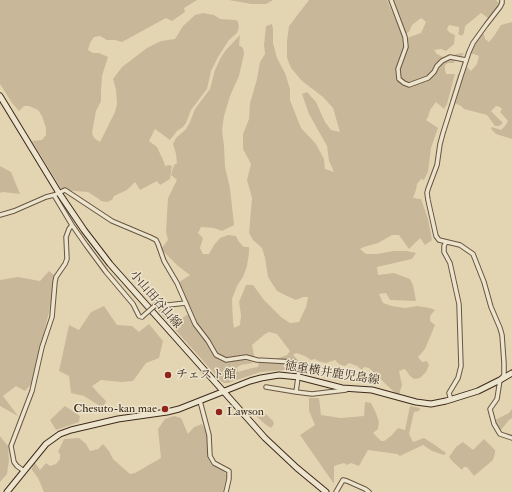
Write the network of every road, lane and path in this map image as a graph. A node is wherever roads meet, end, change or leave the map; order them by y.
1 (392, 0) edge
2 (502, 0) edge
3 (466, 60) junction
4 (0, 96) edge
5 (56, 194) junction
6 (0, 215) edge
7 (72, 225) junction
8 (446, 242) junction
9 (186, 303) junction
10 (512, 372) edge
11 (299, 377) junction
12 (500, 380) junction
13 (266, 387) dead end
14 (351, 389) junction
15 (224, 392) junction
16 (296, 392) junction
17 (451, 400) junction
18 (200, 401) junction
19 (512, 438) edge
20 (24, 471) junction
21 (7, 492) edge
22 (226, 492) edge
23 (326, 492) edge
24 (336, 492) edge
25 (369, 492) edge

1 - 3 street
2 - 3 street
3 - 8 street
4 - 5 main road, 小山田谷山線
5 - 6 street
5 - 7 street
5 - 9 street
5 - 15 main road, 小山田谷山線
7 - 9 street, bridge
7 - 20 street
8 - 12 street
8 - 17 street
9 - 11 street
10 - 12 main road, 徳重横井鹿児島線
11 - 14 main road, 徳重横井鹿児島線
11 - 15 main road, 徳重横井鹿児島線
11 - 16 street
12 - 17 main road, 徳重横井鹿児島線
12 - 19 street
13 - 16 street
14 - 16 street
14 - 17 main road, 徳重横井鹿児島線
15 - 18 main road, 徳重横井鹿児島線
15 - 23 main road, 小山田谷山線
18 - 20 main road, 徳重横井鹿児島線
18 - 22 street
20 - 21 main road, 徳重横井鹿児島線
24 - 25 street

